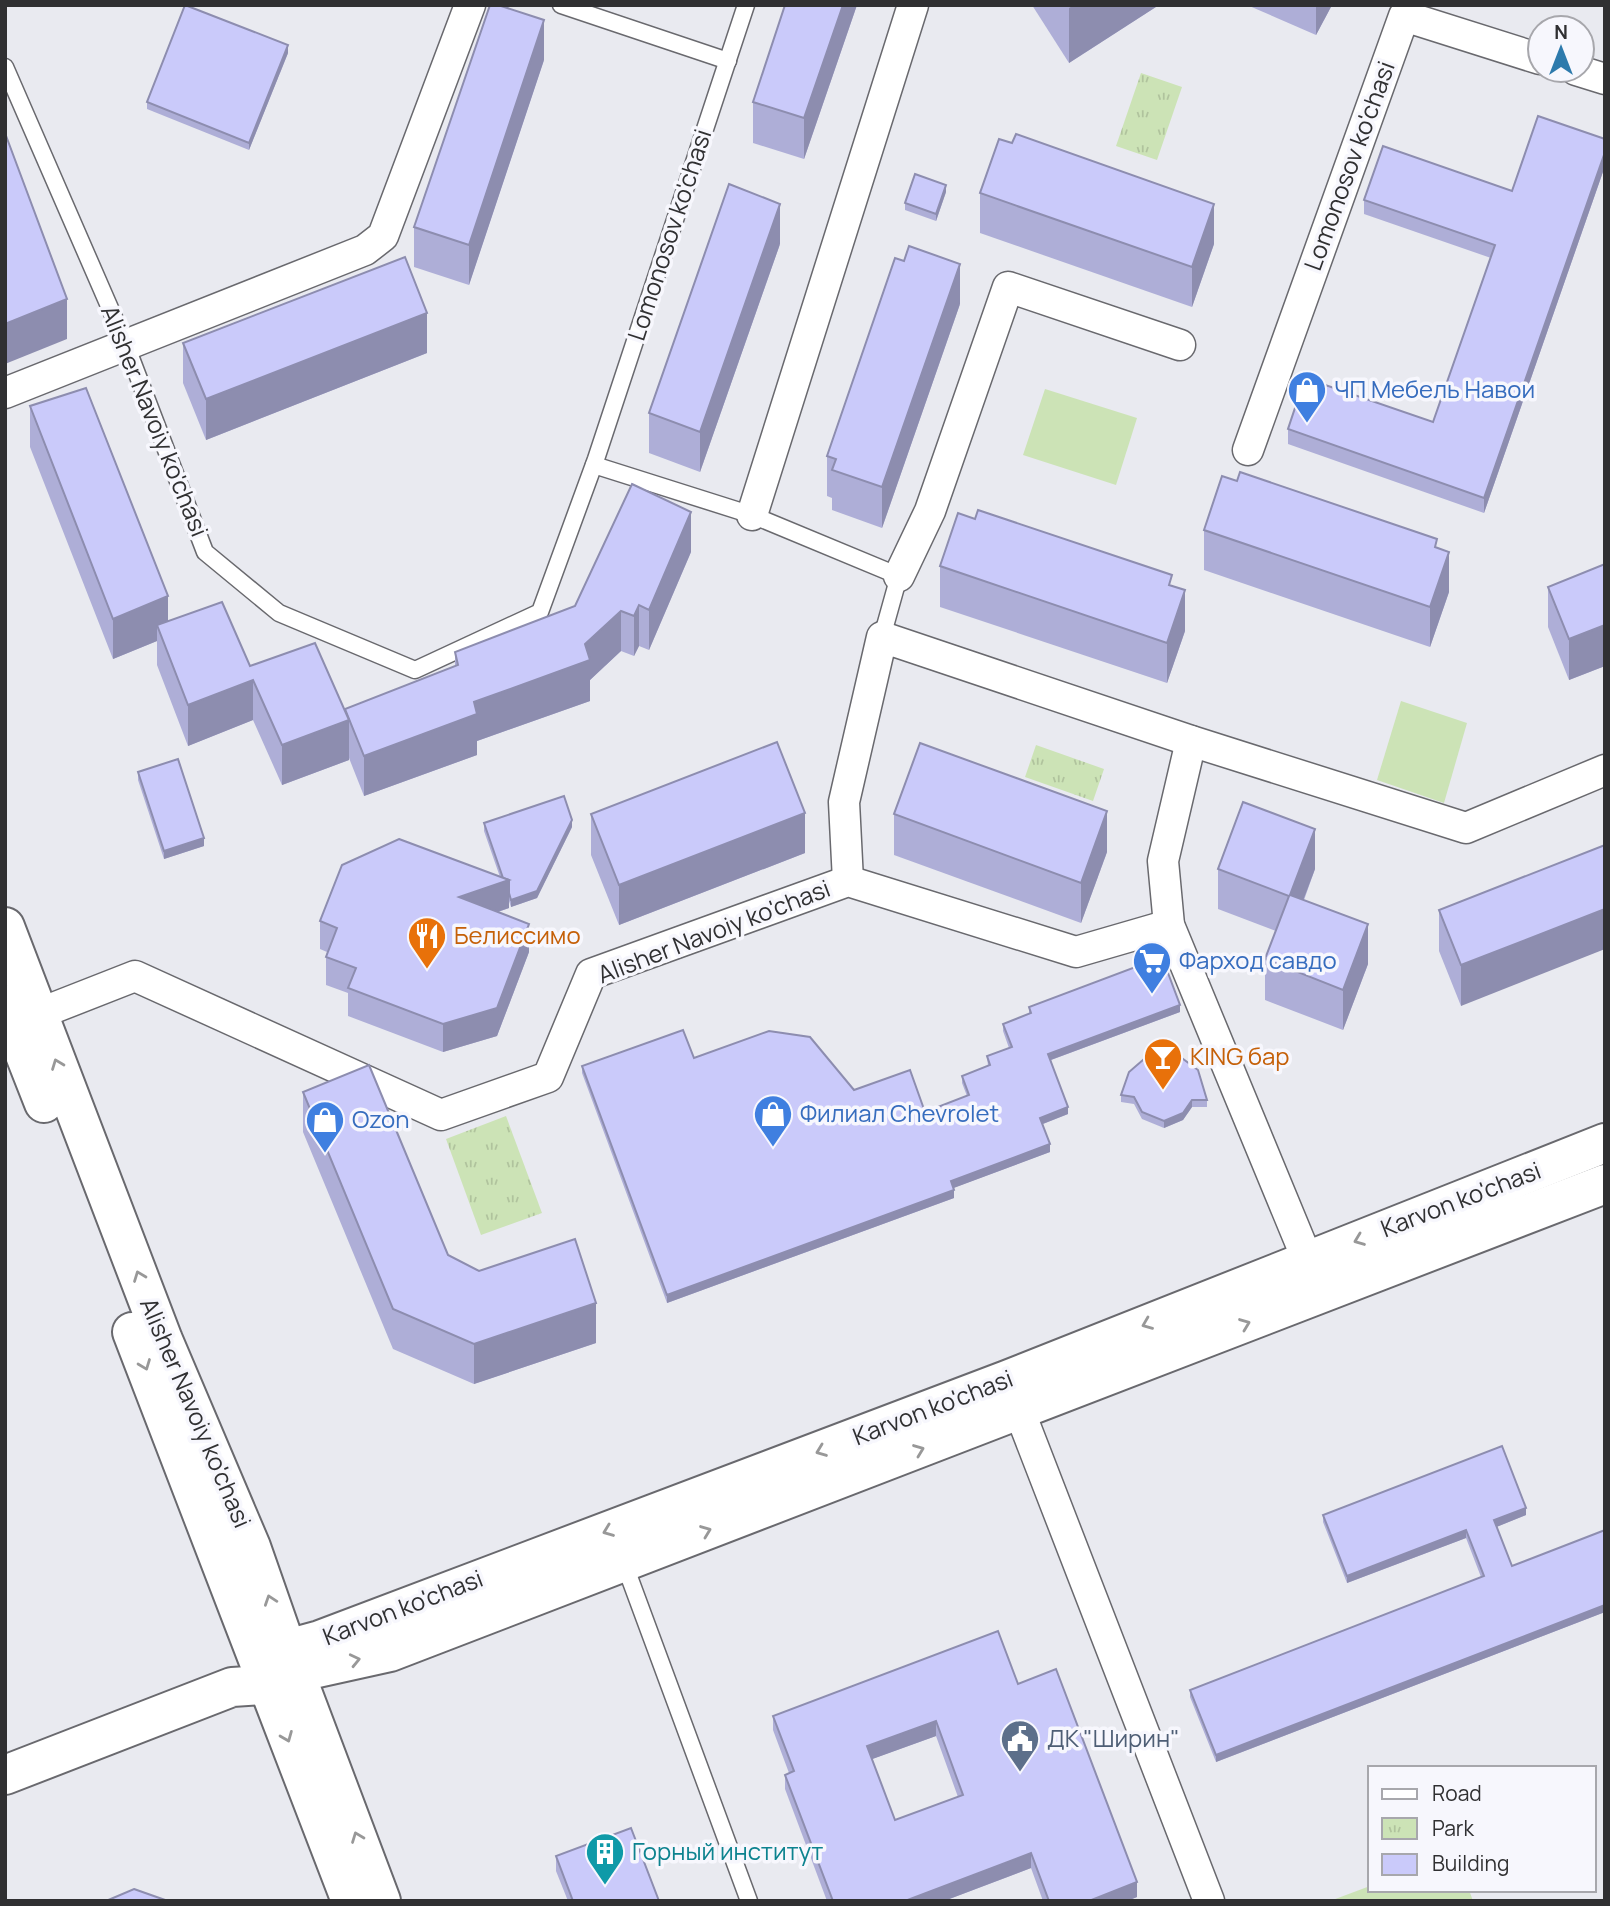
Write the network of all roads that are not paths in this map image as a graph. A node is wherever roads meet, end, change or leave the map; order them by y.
1 (470, 5) edge
2 (561, 5) edge
3 (746, 5) edge
4 (913, 5) edge
5 (1406, 11) edge
6 (1526, 54) edge
7 (728, 61) junction
8 (5, 67) edge
9 (126, 345) junction
10 (1180, 345) dead end
11 (5, 393) edge
12 (1248, 450) dead end
13 (593, 465) junction
14 (752, 515) junction
15 (899, 576) junction
16 (882, 637) junction
17 (1191, 741) junction
18 (1605, 770) edge
19 (848, 881) junction
20 (1169, 925) junction
21 (5, 927) edge
22 (22, 1009) edge
23 (1605, 1143) edge
24 (1605, 1184) edge
25 (1307, 1260) junction
26 (1322, 1295) junction
27 (1014, 1395) junction
28 (624, 1563) junction
29 (268, 1672) junction
30 (5, 1775) edge
31 (351, 1901) edge
32 (381, 1901) edge
33 (749, 1901) edge
34 (1209, 1901) edge

1 - 9 street
2 - 7 lane
3 - 7 lane, Lomonosov ko'chasi
4 - 14 street
5 - 6 street, Lomonosov ko'chasi
5 - 12 street, Lomonosov ko'chasi
7 - 13 lane, Lomonosov ko'chasi
8 - 9 lane, Alisher Navoiy ko'chasi
9 - 11 street
9 - 13 lane, Alisher Navoiy ko'chasi
10 - 15 street
13 - 14 lane
14 - 15 lane
15 - 16 lane
16 - 17 street
16 - 19 street
17 - 18 street
17 - 20 street
19 - 20 street, Alisher Navoiy ko'chasi
19 - 22 street, Alisher Navoiy ko'chasi
20 - 25 street
21 - 22 main road, Alisher Navoiy ko'chasi
22 - 29 main road, Alisher Navoiy ko'chasi
23 -> 25 main road, Karvon ko'chasi
24 - 26 main road
25 - 26 street
25 -> 27 main road, Karvon ko'chasi
27 -> 26 main road
28 -> 27 main road
27 -> 29 main road, Karvon ko'chasi
27 - 34 street
29 -> 28 main road
28 - 33 lane
29 - 30 main road
29 -> 31 main road, Alisher Navoiy ko'chasi
32 -> 29 main road, Alisher Navoiy ko'chasi

